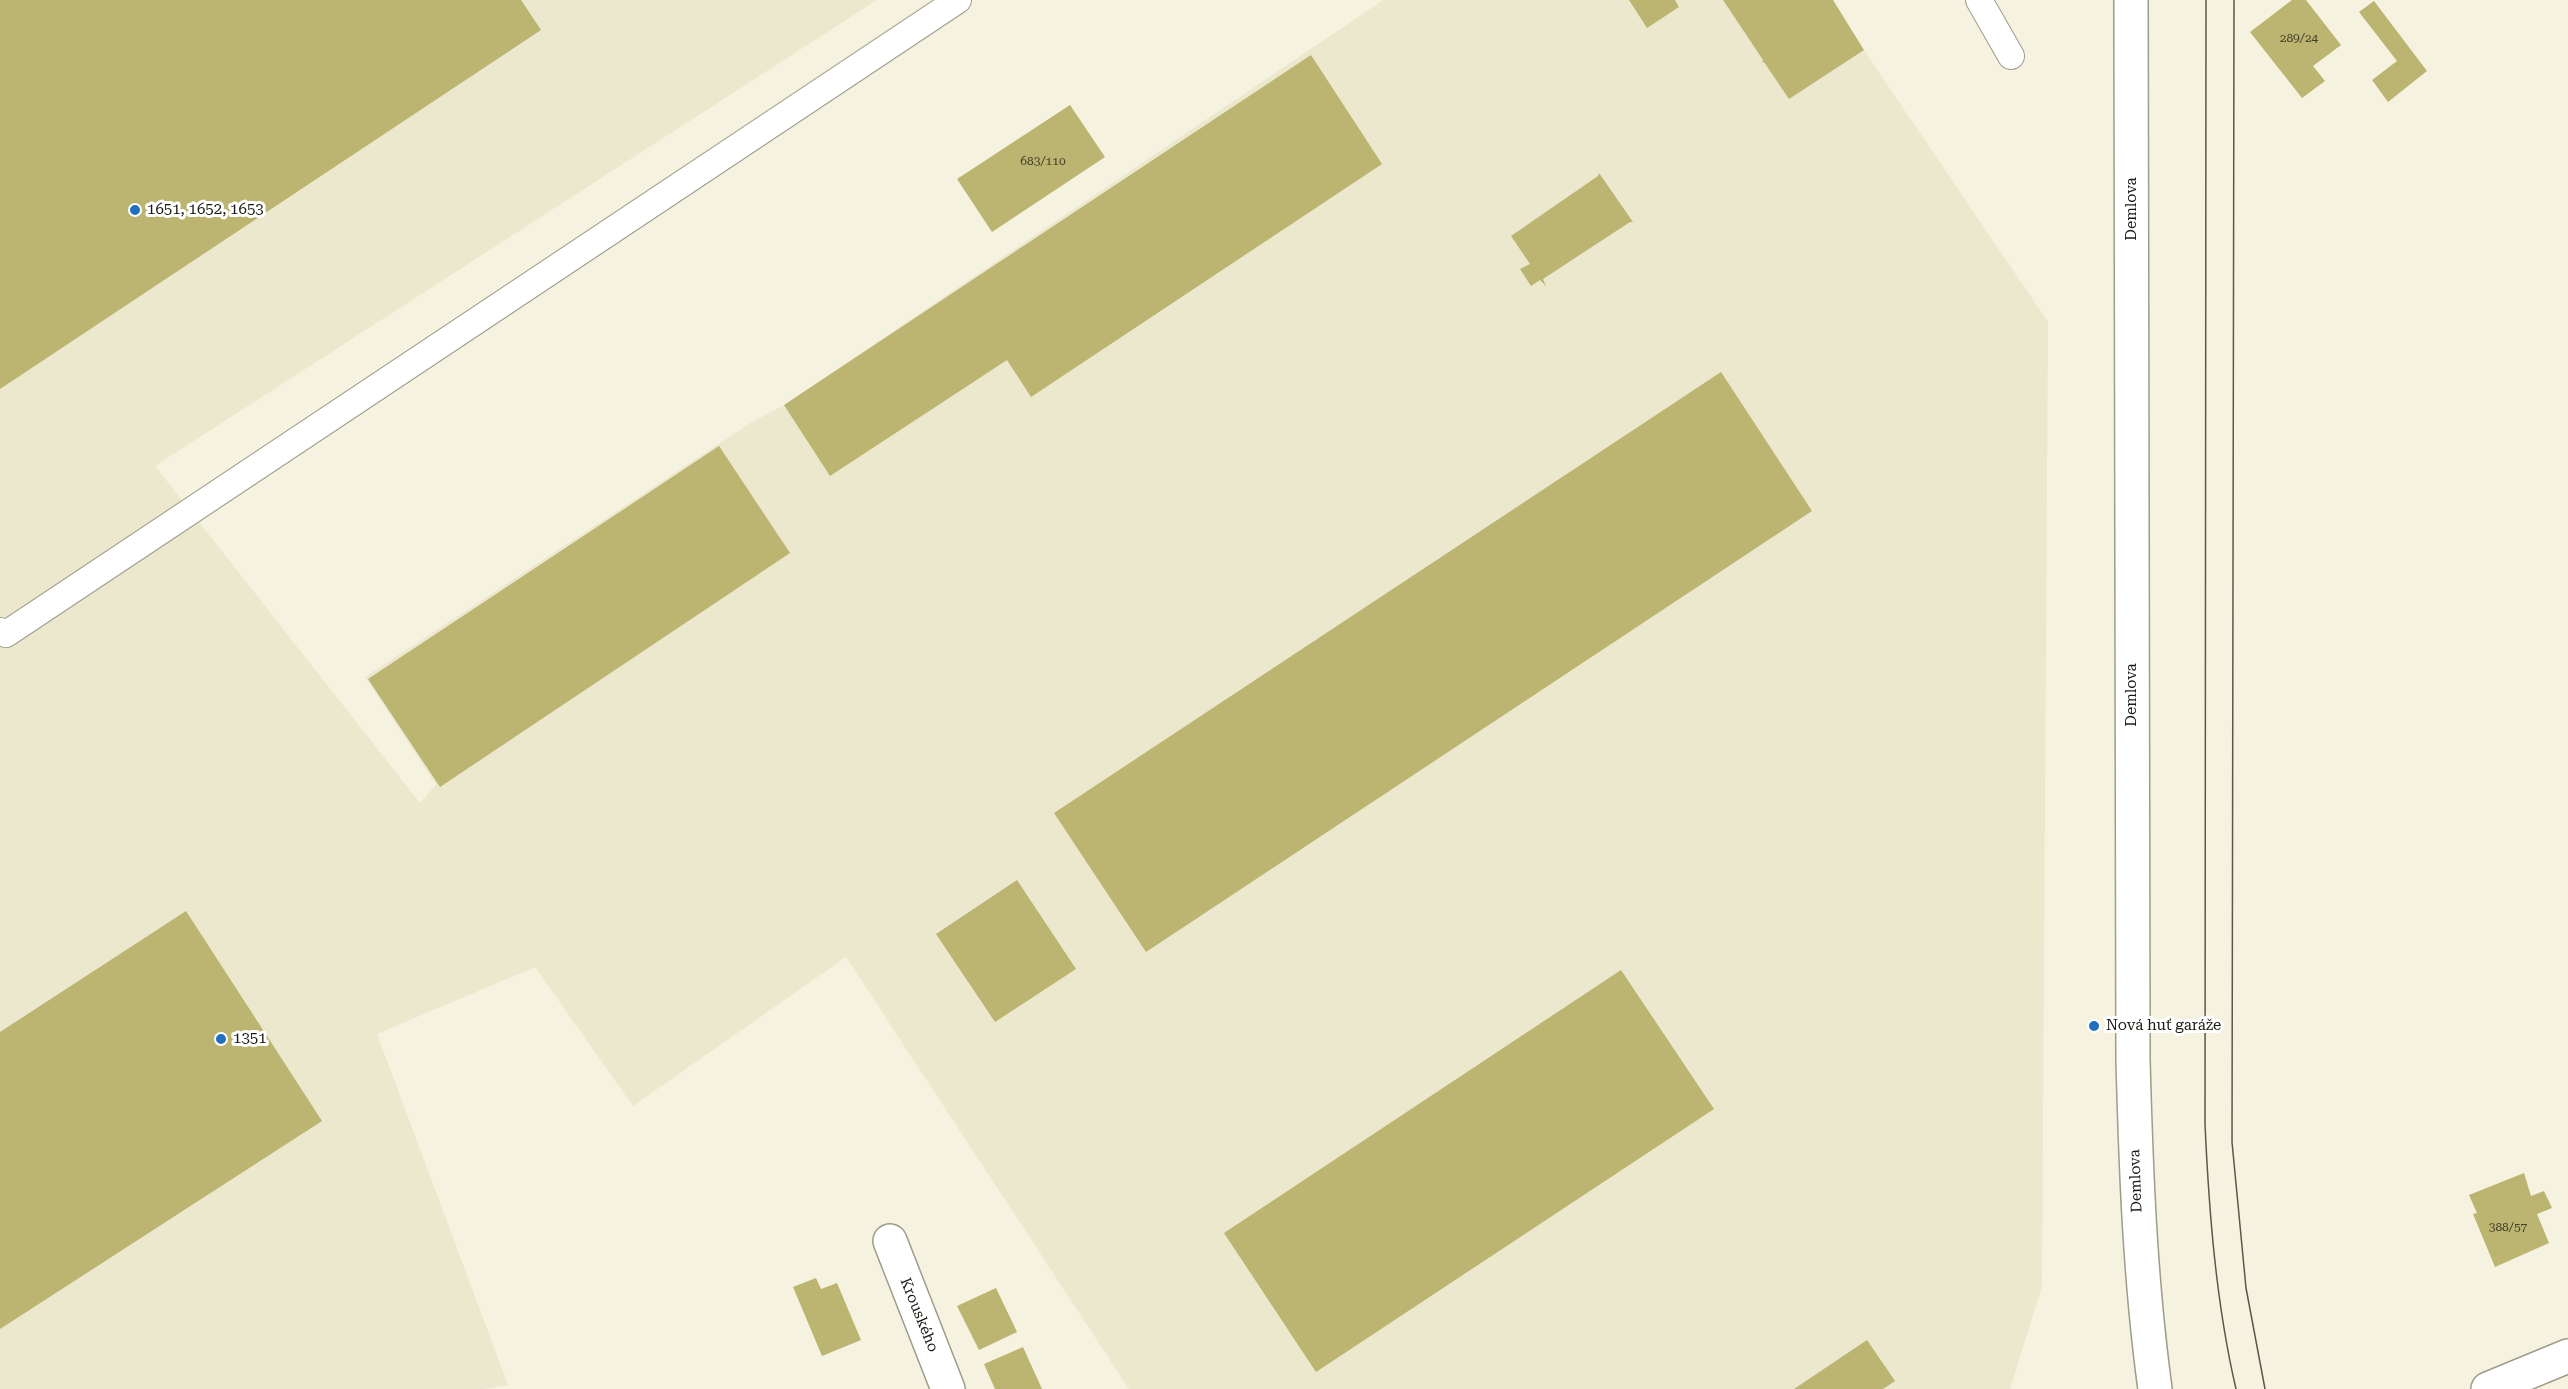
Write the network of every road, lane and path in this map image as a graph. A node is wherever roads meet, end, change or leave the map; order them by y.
1 (958, 0) edge
2 (1978, 0) edge
3 (2131, 0) edge
4 (2011, 56) dead end
5 (0, 631) edge
6 (890, 1241) dead end
7 (2568, 1356) edge
8 (948, 1389) edge
9 (2155, 1389) edge
10 (2488, 1389) edge

1 - 5 lane
2 - 4 lane
3 - 9 street, Demlova
6 - 8 street, Krouského
7 - 10 street

